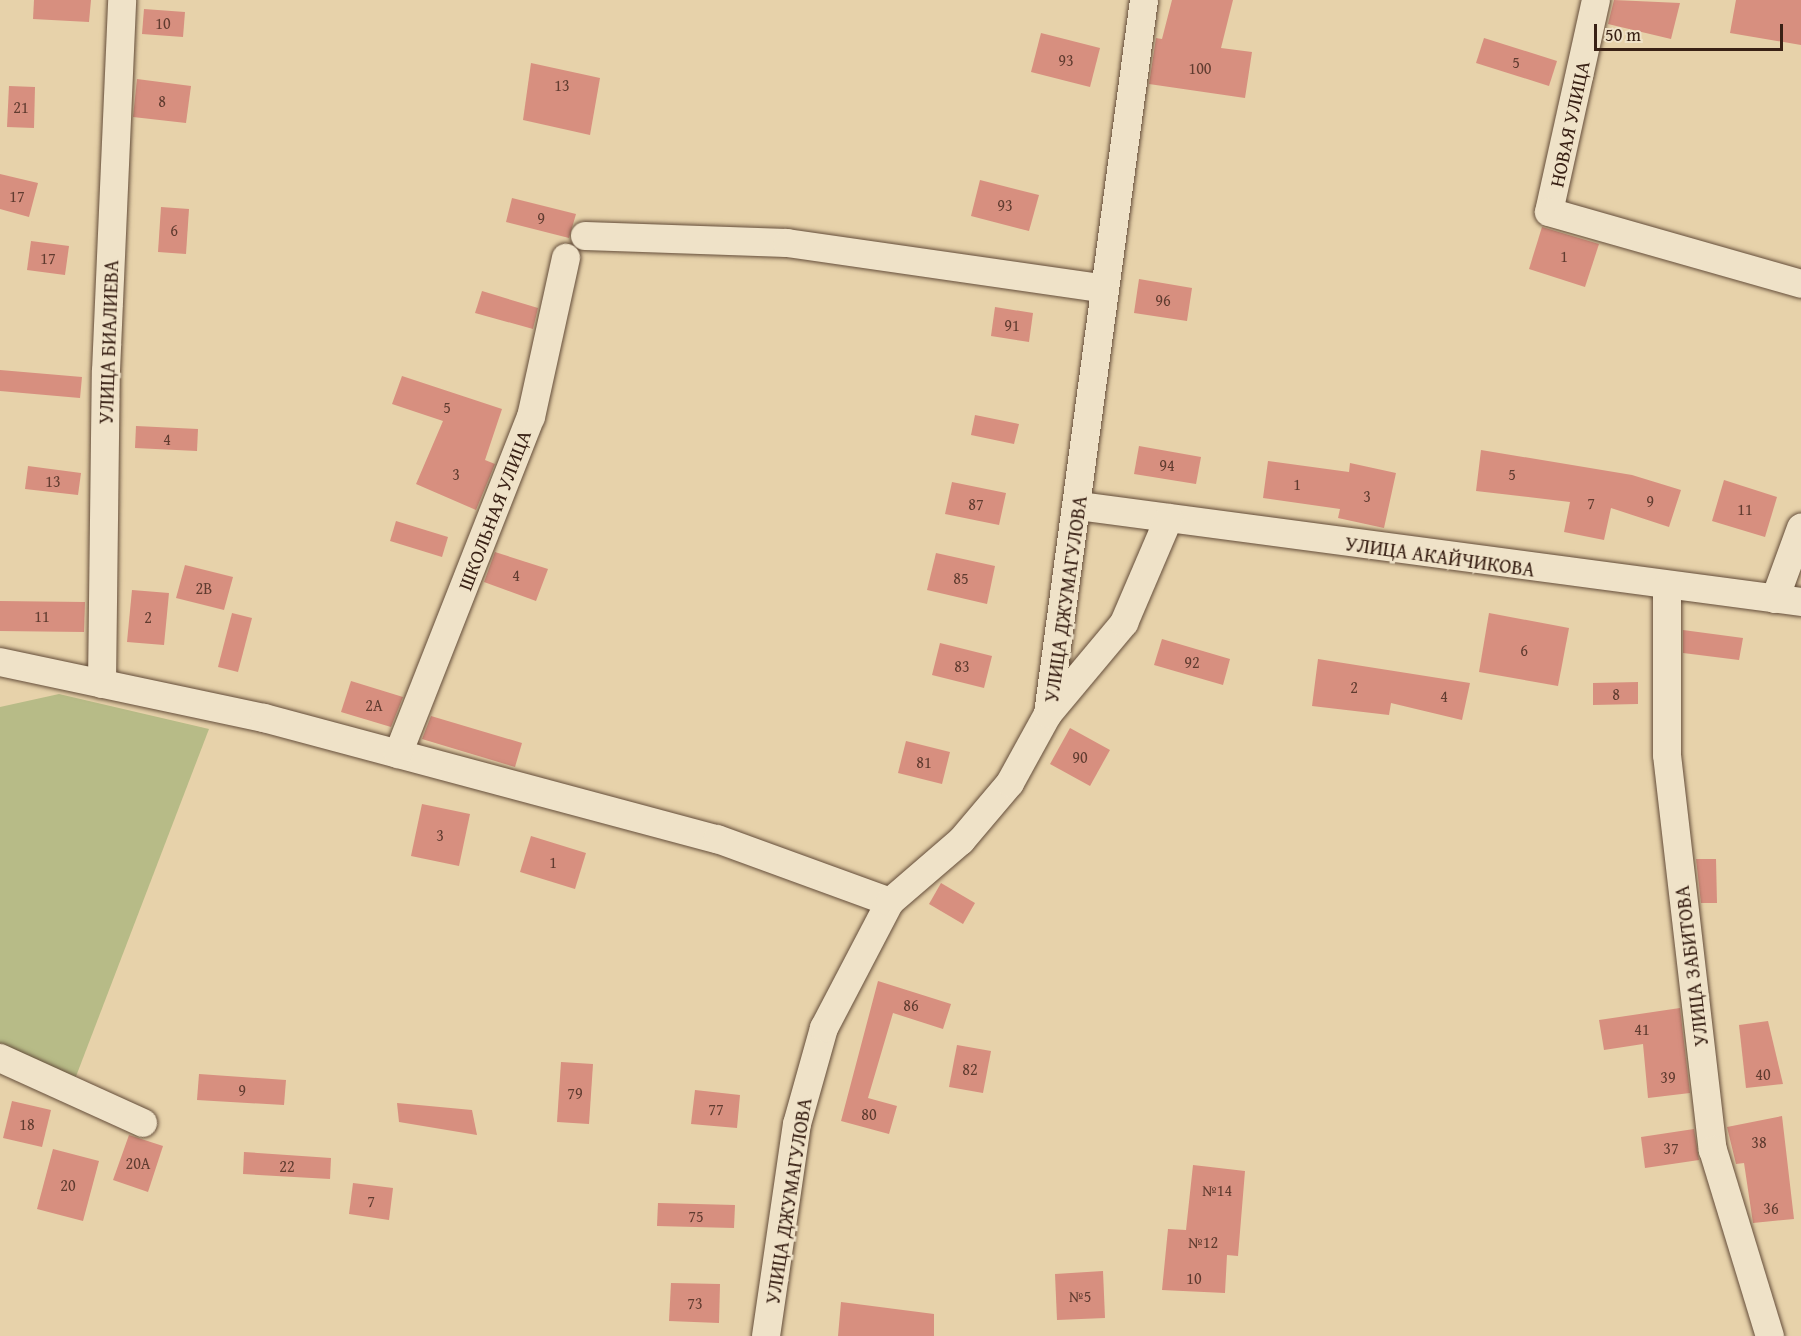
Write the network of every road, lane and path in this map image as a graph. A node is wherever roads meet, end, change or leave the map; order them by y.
1 (122, 0) edge
2 (1144, 0) edge
3 (1596, 0) edge
4 (585, 236) dead end
5 (566, 258) dead end
6 (1801, 284) edge
7 (1101, 288) junction
8 (1079, 506) junction
9 (1169, 518) junction
10 (1801, 528) edge
11 (1666, 587) junction
12 (1788, 600) edge
13 (11, 665) edge
14 (102, 684) junction
15 (0, 686) edge
16 (1048, 714) junction
17 (398, 754) junction
18 (890, 902) junction
19 (0, 1058) edge
20 (143, 1123) dead end
21 (766, 1336) edge
22 (1770, 1336) edge

1 - 14 street, УЛИЦА БИАЛИЕВА
2 - 7 street, УЛИЦА ДЖУМАГУЛОВА
3 - 6 street, НОВАЯ УЛИЦА
4 - 7 street
5 - 17 street, ШКОЛЬНАЯ УЛИЦА
7 - 8 street, УЛИЦА ДЖУМАГУЛОВА
8 - 9 street, УЛИЦА АКАЙЧИКОВА
8 - 16 street, УЛИЦА ДЖУМАГУЛОВА
9 - 11 street, УЛИЦА АКАЙЧИКОВА
9 - 16 street
10 - 12 street
11 - 12 street, УЛИЦА АКАЙЧИКОВА
11 - 22 street, УЛИЦА ЗАБИТОВА
13 - 14 street
13 - 15 street
14 - 17 street
16 - 18 street, УЛИЦА ДЖУМАГУЛОВА
17 - 18 street
18 - 21 street, УЛИЦА ДЖУМАГУЛОВА
19 - 20 street

